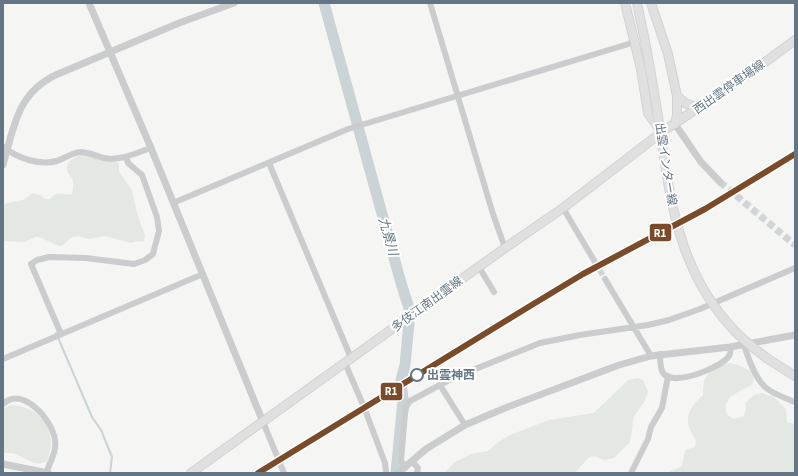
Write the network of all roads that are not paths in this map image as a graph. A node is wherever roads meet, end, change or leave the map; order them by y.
1 (89, 3) edge
2 (234, 3) edge
3 (430, 3) edge
4 (625, 3) edge
5 (637, 3) edge
6 (651, 3) edge
7 (795, 40) edge
8 (635, 42) junction
9 (109, 52) junction
10 (459, 96) junction
11 (677, 96) junction
12 (698, 108) junction
13 (675, 124) junction
14 (662, 132) junction
15 (5, 148) edge
16 (151, 148) junction
17 (126, 157) junction
18 (269, 163) junction
19 (3, 165) edge
20 (720, 182) tunnel mouth
21 (173, 203) junction
22 (563, 208) junction
23 (505, 248) junction
24 (595, 262) tunnel mouth
25 (479, 267) junction
26 (795, 268) edge
27 (203, 274) junction
28 (605, 279) tunnel mouth
29 (494, 292) dead end
30 (634, 327) junction
31 (61, 334) junction
32 (795, 335) edge
33 (744, 345) junction
34 (730, 347) junction
35 (660, 354) junction
36 (652, 356) junction
37 (3, 359) edge
38 (348, 361) junction
39 (668, 376) junction
40 (795, 376) edge
41 (440, 385) junction
42 (795, 402) edge
43 (3, 404) edge
44 (263, 422) junction
45 (465, 425) junction
46 (412, 461) junction
47 (3, 464) edge
48 (404, 468) junction
49 (47, 473) edge
50 (191, 473) edge
51 (284, 473) edge
52 (386, 473) edge
53 (398, 473) edge
54 (417, 473) edge
55 (631, 473) edge

1 - 9 street
2 - 9 street
3 - 10 street
4 - 8 main road
5 - 40 main road, 出雲インター線, bridge
6 - 11 main road
7 - 12 main road, 西出雲停車場線
8 - 10 street
8 - 14 main road
9 - 15 street
9 - 16 street
10 - 18 street
10 - 23 street
11 - 12 main road
11 - 13 main road
12 - 13 main road, 西出雲停車場線
13 - 14 main road, 西出雲停車場線
13 - 20 street
14 - 22 main road, 多伎江南出雲線
15 - 17 street
15 - 19 street
16 - 17 street
16 - 21 street
17 - 31 street
18 - 21 street
18 - 38 street
21 - 27 street
22 - 23 main road, 多伎江南出雲線
22 - 24 street
23 - 25 main road, 多伎江南出雲線
25 - 29 street
25 - 38 main road, 多伎江南出雲線
26 - 30 street
27 - 31 street
27 - 44 street
28 - 30 street
30 - 36 street
30 - 41 street
31 - 37 street
32 - 33 street
33 - 34 street
33 - 42 street
34 - 35 street
34 - 39 street
35 - 36 street
35 - 39 street
36 - 45 street
38 - 44 main road, 多伎江南出雲線
38 - 52 street
39 - 55 street
41 - 45 street
41 - 48 street
43 - 49 street
44 - 50 main road, 多伎江南出雲線
44 - 51 street
45 - 46 street
46 - 48 street
46 - 54 street
47 - 49 street
48 - 53 street

